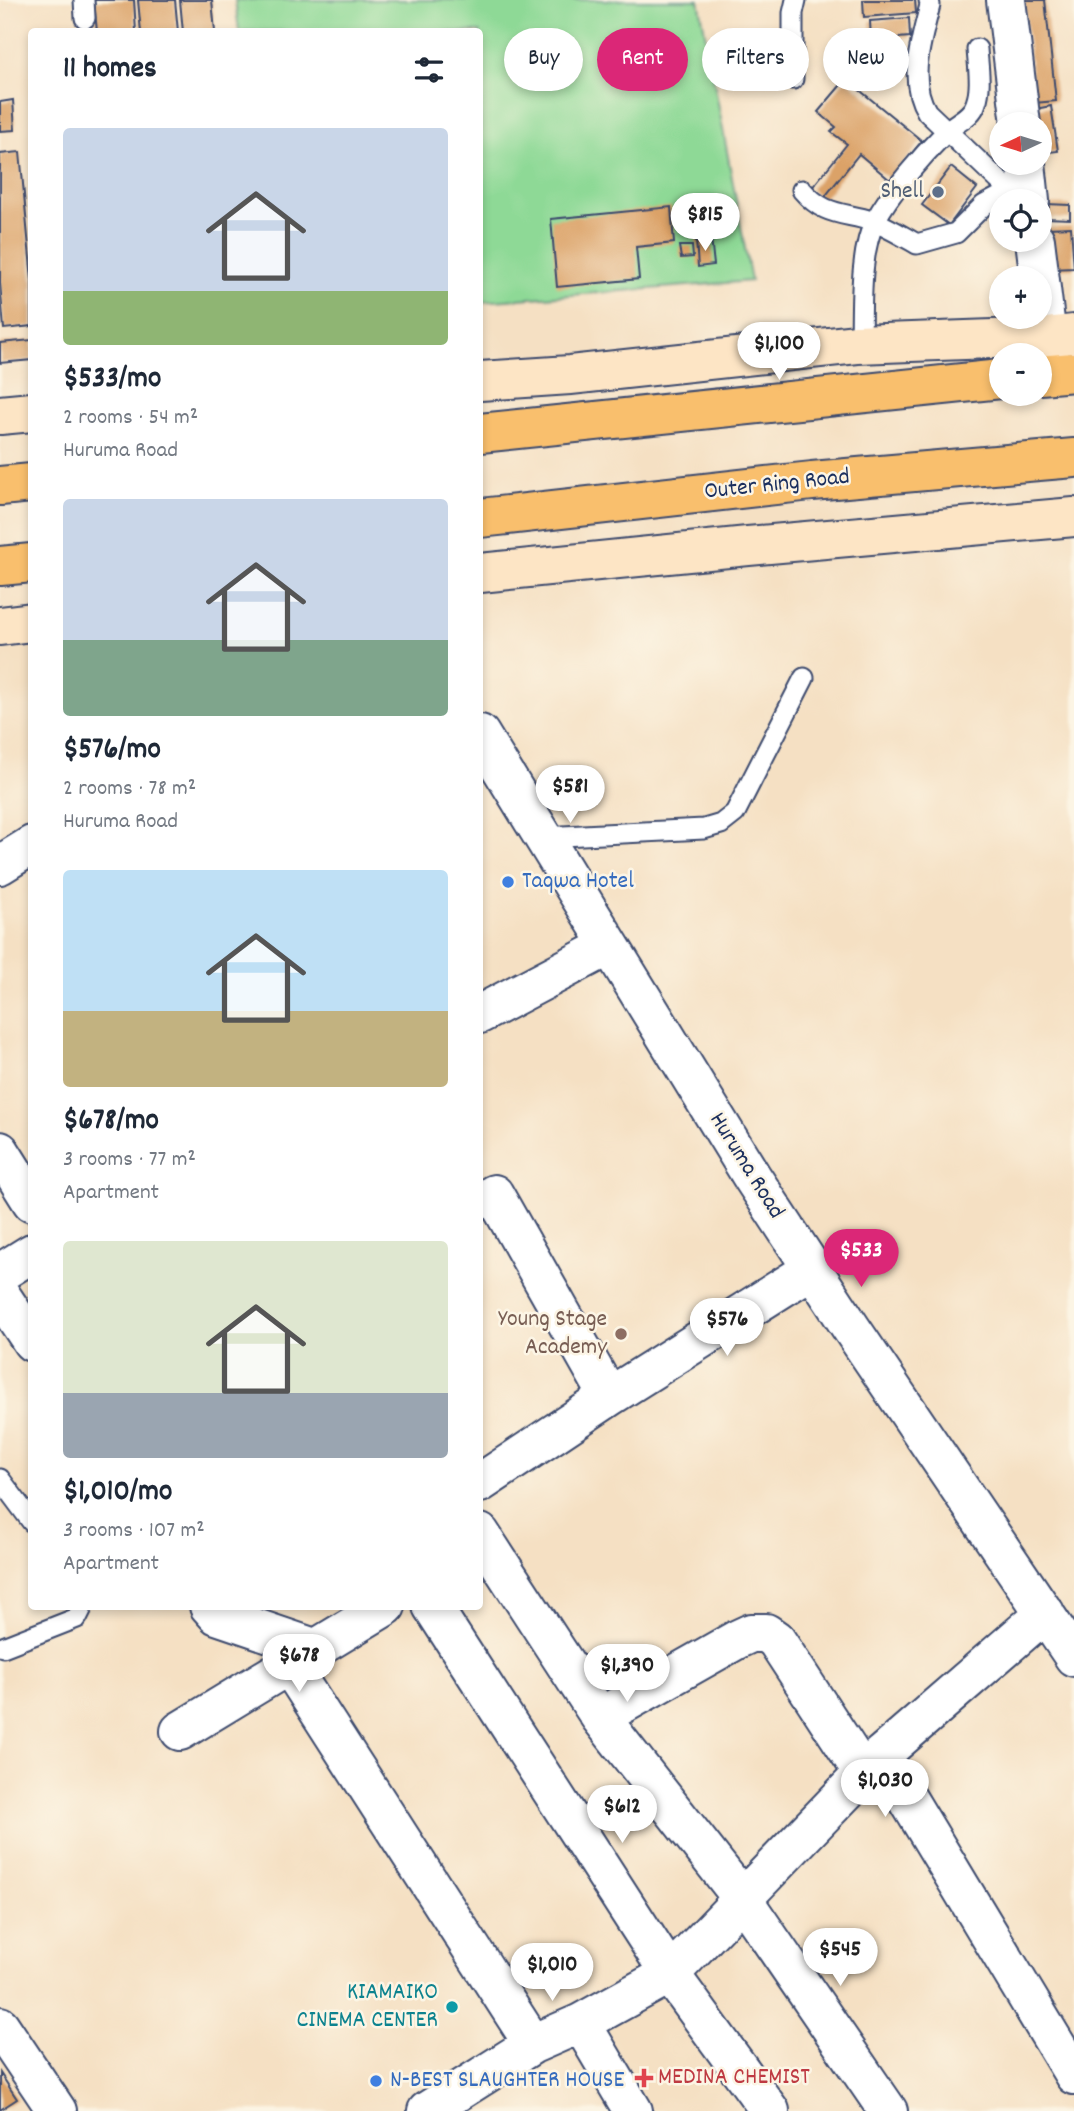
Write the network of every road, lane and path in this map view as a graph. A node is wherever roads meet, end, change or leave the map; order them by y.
1 (796, 0) edge
2 (929, 0) edge
3 (1006, 0) edge
4 (793, 28) edge
5 (977, 49) dead end
6 (1020, 112) edge
7 (947, 131) junction
8 (1022, 189) edge
9 (802, 190) dead end
10 (989, 203) edge
11 (874, 222) junction
12 (1038, 252) edge
13 (1060, 335) edge
14 (861, 343) junction
15 (1074, 372) edge
16 (1052, 374) edge
17 (989, 380) edge
18 (483, 381) edge
19 (28, 412) edge
20 (0, 415) edge
21 (483, 433) edge
22 (1074, 458) edge
23 (28, 483) edge
24 (0, 486) edge
25 (1074, 517) edge
26 (483, 518) edge
27 (28, 563) edge
28 (0, 566) edge
29 (483, 573) edge
30 (28, 622) edge
31 (0, 626) edge
32 (804, 678) dead end
33 (483, 739) edge
34 (542, 837) junction
35 (28, 848) edge
36 (0, 865) edge
37 (609, 946) junction
38 (483, 1011) edge
39 (0, 1151) edge
40 (494, 1194) dead end
41 (28, 1196) edge
42 (28, 1256) edge
43 (812, 1269) junction
44 (0, 1273) edge
45 (0, 1294) edge
46 (28, 1336) edge
47 (610, 1398) junction
48 (484, 1471) edge
49 (0, 1479) edge
50 (28, 1517) edge
51 (483, 1538) edge
52 (81, 1610) edge
53 (213, 1610) edge
54 (379, 1610) edge
55 (435, 1610) edge
56 (1045, 1613) junction
57 (3, 1647) dead end
58 (303, 1657) junction
59 (1074, 1657) edge
60 (600, 1717) junction
61 (180, 1731) dead end
62 (872, 1764) junction
63 (742, 1898) junction
64 (670, 1974) junction
65 (581, 2023) junction
66 (0, 2026) edge
67 (533, 2044) junction
68 (1074, 2075) edge
69 (57, 2111) edge
70 (427, 2111) edge
71 (633, 2111) edge
72 (769, 2111) edge
73 (888, 2111) edge

1 - 4 lane
2 - 7 lane
3 - 6 street
5 - 7 lane
7 - 8 lane
7 - 11 lane
9 - 11 lane
10 - 11 lane
11 - 14 lane
12 - 13 street
13 - 14 main road
14 - 18 main road
15 - 16 main road
17 - 21 main road
19 - 20 main road
22 - 26 main road, Outer Ring Road
23 - 24 main road
25 - 29 main road
27 - 28 main road
30 - 31 main road
32 - 34 lane
33 - 34 street, Huruma Road
34 - 37 street, Huruma Road
35 - 36 street
37 - 38 street
37 - 43 street, Huruma Road
39 - 41 street
40 - 47 street
42 - 44 street
43 - 47 street
43 - 56 street, Huruma Road
45 - 46 street
47 - 48 street
49 - 50 lane
51 - 60 street
52 - 57 lane
53 - 58 street
54 - 58 street
55 - 64 street
56 - 59 street, Huruma Road
56 - 62 street
58 - 61 street
58 - 67 street
60 - 62 street
60 - 63 street
62 - 63 street
62 - 68 street
63 - 64 street
63 - 73 street
64 - 65 street
64 - 72 street
65 - 67 street
65 - 71 street
66 - 69 street
67 - 70 street

